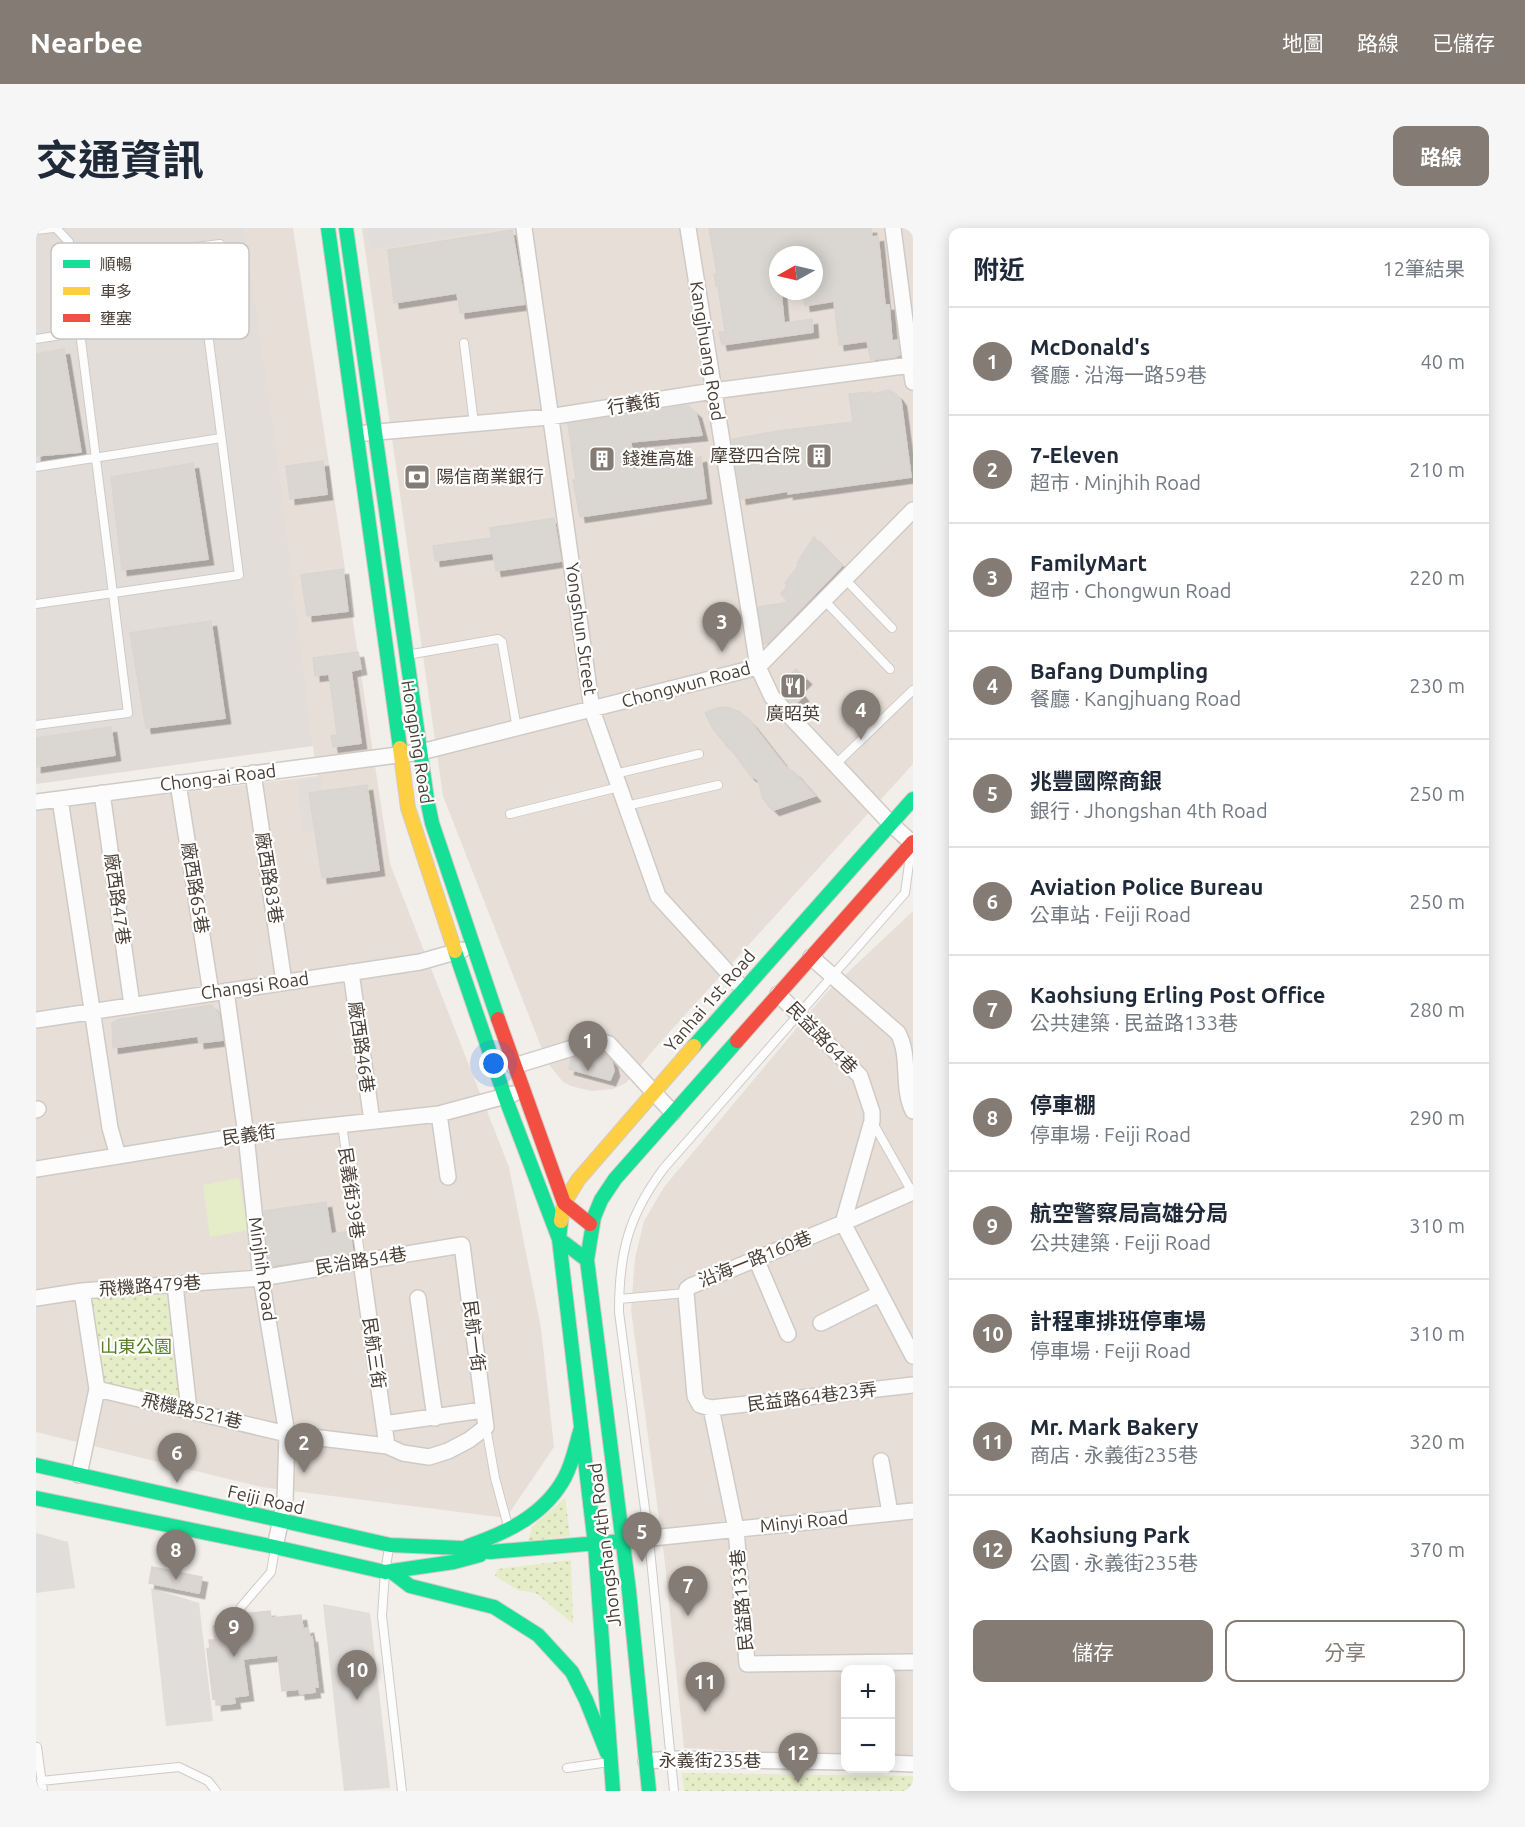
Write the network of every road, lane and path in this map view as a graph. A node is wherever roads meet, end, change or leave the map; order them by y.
1 (55, 228) edge
2 (328, 228) edge
3 (346, 228) edge
4 (524, 228) edge
5 (688, 228) edge
6 (893, 228) edge
7 (36, 230) edge
8 (69, 243) edge
9 (51, 337) edge
10 (36, 339) edge
11 (81, 339) edge
12 (209, 339) edge
13 (464, 343) dead end
14 (911, 365) junction
15 (913, 382) edge
16 (713, 391) junction
17 (549, 417) junction
18 (474, 424) junction
19 (374, 432) junction
20 (357, 434) junction
21 (221, 438) junction
22 (95, 457) junction
23 (36, 467) edge
24 (913, 510) edge
25 (845, 579) junction
26 (113, 594) junction
27 (824, 600) junction
28 (36, 604) edge
29 (892, 628) dead end
30 (406, 655) junction
31 (758, 667) junction
32 (890, 669) dead end
33 (913, 690) edge
34 (592, 710) junction
35 (36, 725) edge
36 (517, 729) junction
37 (420, 752) junction
38 (699, 754) dead end
39 (400, 756) junction
40 (835, 765) junction
41 (253, 773) junction
42 (617, 781) junction
43 (178, 783) junction
44 (718, 785) dead end
45 (102, 793) junction
46 (60, 799) junction
47 (913, 799) edge
48 (36, 802) edge
49 (626, 807) junction
50 (510, 814) dead end
51 (890, 823) junction
52 (913, 843) edge
53 (472, 946) junction
54 (455, 952) junction
55 (811, 957) junction
56 (351, 972) junction
57 (832, 976) junction
58 (284, 982) junction
59 (743, 989) junction
60 (218, 992) junction
61 (778, 994) junction
62 (132, 1005) junction
63 (92, 1011) junction
64 (800, 1013) junction
65 (36, 1020) edge
66 (514, 1066) junction
67 (523, 1090) junction
68 (654, 1094) junction
69 (506, 1097) junction
70 (913, 1111) edge
71 (673, 1113) junction
72 (439, 1114) junction
73 (872, 1120) junction
74 (372, 1121) junction
75 (342, 1124) junction
76 (246, 1134) junction
77 (118, 1156) junction
78 (36, 1169) edge
79 (448, 1177) dead end
80 (912, 1192) edge
81 (564, 1203) junction
82 (843, 1223) junction
83 (590, 1224) junction
84 (559, 1239) junction
85 (462, 1245) joint
86 (756, 1259) junction
87 (587, 1260) junction
88 (361, 1261) junction
89 (261, 1278) junction
90 (175, 1285) junction
91 (82, 1291) junction
92 (686, 1293) junction
93 (879, 1293) junction
94 (36, 1298) edge
95 (418, 1298) dead end
96 (619, 1299) junction
97 (820, 1323) dead end
98 (788, 1334) dead end
99 (913, 1356) edge
100 (913, 1384) edge
101 (97, 1389) junction
102 (711, 1408) junction
103 (189, 1410) junction
104 (483, 1410) junction
105 (435, 1418) junction
106 (384, 1424) junction
107 (486, 1427) junction
108 (581, 1428) junction
109 (287, 1434) junction
110 (387, 1446) junction
111 (881, 1461) dead end
112 (36, 1465) edge
113 (79, 1475) junction
114 (36, 1498) edge
115 (913, 1511) edge
116 (890, 1513) junction
117 (280, 1522) junction
118 (736, 1529) junction
119 (509, 1530) junction
120 (649, 1539) junction
121 (623, 1542) junction
122 (390, 1545) junction
123 (595, 1545) junction
124 (275, 1547) junction
125 (461, 1548) junction
126 (490, 1552) junction
127 (389, 1573) junction
128 (240, 1607) dead end
129 (913, 1662) edge
130 (841, 1665) edge
131 (890, 1665) edge
132 (37, 1747) edge
133 (671, 1759) junction
134 (646, 1761) junction
135 (610, 1762) junction
136 (841, 1762) edge
137 (895, 1763) edge
138 (913, 1764) edge
139 (567, 1768) dead end
140 (41, 1780) junction
141 (43, 1791) edge
142 (216, 1791) edge
143 (402, 1791) edge
144 (613, 1791) edge
145 (649, 1791) edge
146 (674, 1791) edge

1 - 7 lane
1 - 8 lane
2 - 20 street, Hongping Road
3 - 19 street, Hongping Road
4 - 17 street, Yongshun Street
5 - 16 street, Kangjhuang Road
6 - 14 street
9 - 10 lane
11 - 22 lane
12 - 21 lane
13 - 18 lane
14 - 15 street
14 - 16 street, 行義街
16 - 17 street, 行義街
16 - 31 street, Kangjhuang Road
17 - 18 street, 行義街
17 - 34 street, Yongshun Street
18 - 19 street, 行義街
19 - 20 street, 行義街
19 - 30 street, Hongping Road
20 - 39 street, Hongping Road
21 - 22 lane
21 - 26 lane
22 - 23 lane
22 - 26 lane
24 - 25 street, Chongwun Road
25 - 27 street, Chongwun Road
25 - 29 lane
26 - 28 lane
26 - 35 lane
27 - 31 street, Chongwun Road
27 - 32 lane
30 - 36 lane
30 - 37 street, Hongping Road
31 - 34 street, Chongwun Road
31 - 40 street, Kangjhuang Road
33 - 40 lane
34 - 36 street, Chongwun Road
34 - 42 street, Yongshun Street
36 - 37 street, Chongwun Road
37 - 39 street, Chongwun Road
37 - 53 street, Hongping Road
38 - 42 lane
39 - 41 street, Chong-ai Road
39 - 54 street, Hongping Road
40 - 51 street, Kangjhuang Road
41 - 43 street, Chong-ai Road
41 - 58 street, 廠西路83巷
42 - 49 street, Yongshun Street
42 - 50 lane
43 - 45 street, Chong-ai Road
43 - 60 street, 廠西路65巷
44 - 49 lane
45 - 46 street, Chong-ai Road
45 - 62 street, 廠西路47巷
46 - 48 street, Chong-ai Road
46 - 63 street
47 - 51 street, Yanhai 1st Road
49 - 59 street, Yongshun Street
51 - 52 street, Kangjhuang Road
51 - 59 street, Yanhai 1st Road
52 - 55 street
52 - 57 lane
53 - 54 street, Changsi Road
53 - 66 street, Hongping Road
54 - 56 street, Changsi Road
54 - 69 street, Hongping Road
55 - 57 street
55 - 61 street
56 - 58 street, Changsi Road
56 - 74 street, 廠西路46巷
57 - 64 lane
57 - 70 street
58 - 60 street, Changsi Road
59 - 68 street, Yanhai 1st Road
60 - 62 street, Changsi Road
60 - 76 street, Minjhih Road
61 - 64 street, 民益路64巷
61 - 71 street
62 - 63 street, Changsi Road
63 - 65 street, Changsi Road
63 - 77 street
64 - 73 street, 民益路64巷
64 - 96 lane
66 - 67 street, Hongping Road
66 - 68 street
67 - 69 street, 民義街
67 - 81 street, Hongping Road
68 - 71 street
68 - 81 street, Yanhai 1st Road
69 - 72 street, 民義街
69 - 84 street, Hongping Road
71 - 83 street
72 - 74 street, 民義街
72 - 79 street
73 - 80 lane
73 - 82 street, 民益路64巷
74 - 75 street, 民義街
75 - 76 street, 民義街
75 - 88 lane, 民義街39巷
76 - 77 street, 民義街
76 - 89 street, Minjhih Road
77 - 78 street, 民義街
80 - 82 street
81 - 83 street
81 - 84 street, Yanhai 1st Road
82 - 86 street, 沿海一路160巷
82 - 93 street
83 - 87 street, Jhongshan 4th Road
84 - 87 street
84 - 108 street, Jhongshan 4th Road
85 - 88 street, 民治路54巷
85 - 104 street, 民航一街
86 - 92 street, 沿海一路160巷
86 - 98 street
87 - 121 street, Jhongshan 4th Road
88 - 89 street, 民治路54巷
88 - 106 street, 民航三街
89 - 90 street, 飛機路479巷
89 - 109 street, Minjhih Road
90 - 91 street, 飛機路479巷
90 - 103 street
91 - 94 street
91 - 101 street, 飛機路479巷
92 - 96 lane
92 - 102 street, 沿海一路160巷
93 - 97 street
93 - 99 street
95 - 105 street
96 - 120 lane
100 - 102 street, 民益路64巷23弄
101 - 103 street, 飛機路521巷
101 - 113 street, 飛機路479巷
102 - 118 street, 民益路133巷
103 - 109 street, 飛機路521巷
104 - 105 street
104 - 107 street, 民航一街
105 - 106 street
106 - 110 street, 民航三街
107 - 110 street
107 - 119 lane
108 - 119 street
108 - 123 street, Jhongshan 4th Road
109 - 110 street
109 - 117 street, Minjhih Road
111 - 116 street
112 - 113 street, Feiji Road
113 - 117 street, Feiji Road
114 - 124 street, Feiji Road
115 - 116 street, Minyi Road
116 - 118 street, Minyi Road
117 - 122 street, Feiji Road
117 - 124 street, Minjhih Road
118 - 120 street, Minyi Road
118 - 130 street, 民益路133巷
119 - 125 street
120 - 121 street, Minyi Road
120 - 133 lane
121 - 123 street, Feiji Road
121 - 134 street, Jhongshan 4th Road
122 - 125 street, Feiji Road
122 - 127 lane
123 - 126 street, Feiji Road
123 - 135 street, Jhongshan 4th Road
124 - 127 street, Feiji Road
124 - 128 lane
125 - 126 street, Feiji Road
126 - 127 street, Feiji Road
127 - 135 street, Feiji Road
127 - 143 lane
129 - 131 street, 民益路133巷
132 - 140 lane
133 - 134 street, 永義街235巷
133 - 136 street, 永義街235巷
133 - 146 lane
134 - 145 street, Jhongshan 4th Road
135 - 139 lane
135 - 144 street, Jhongshan 4th Road
137 - 138 street
140 - 141 lane
140 - 142 lane

